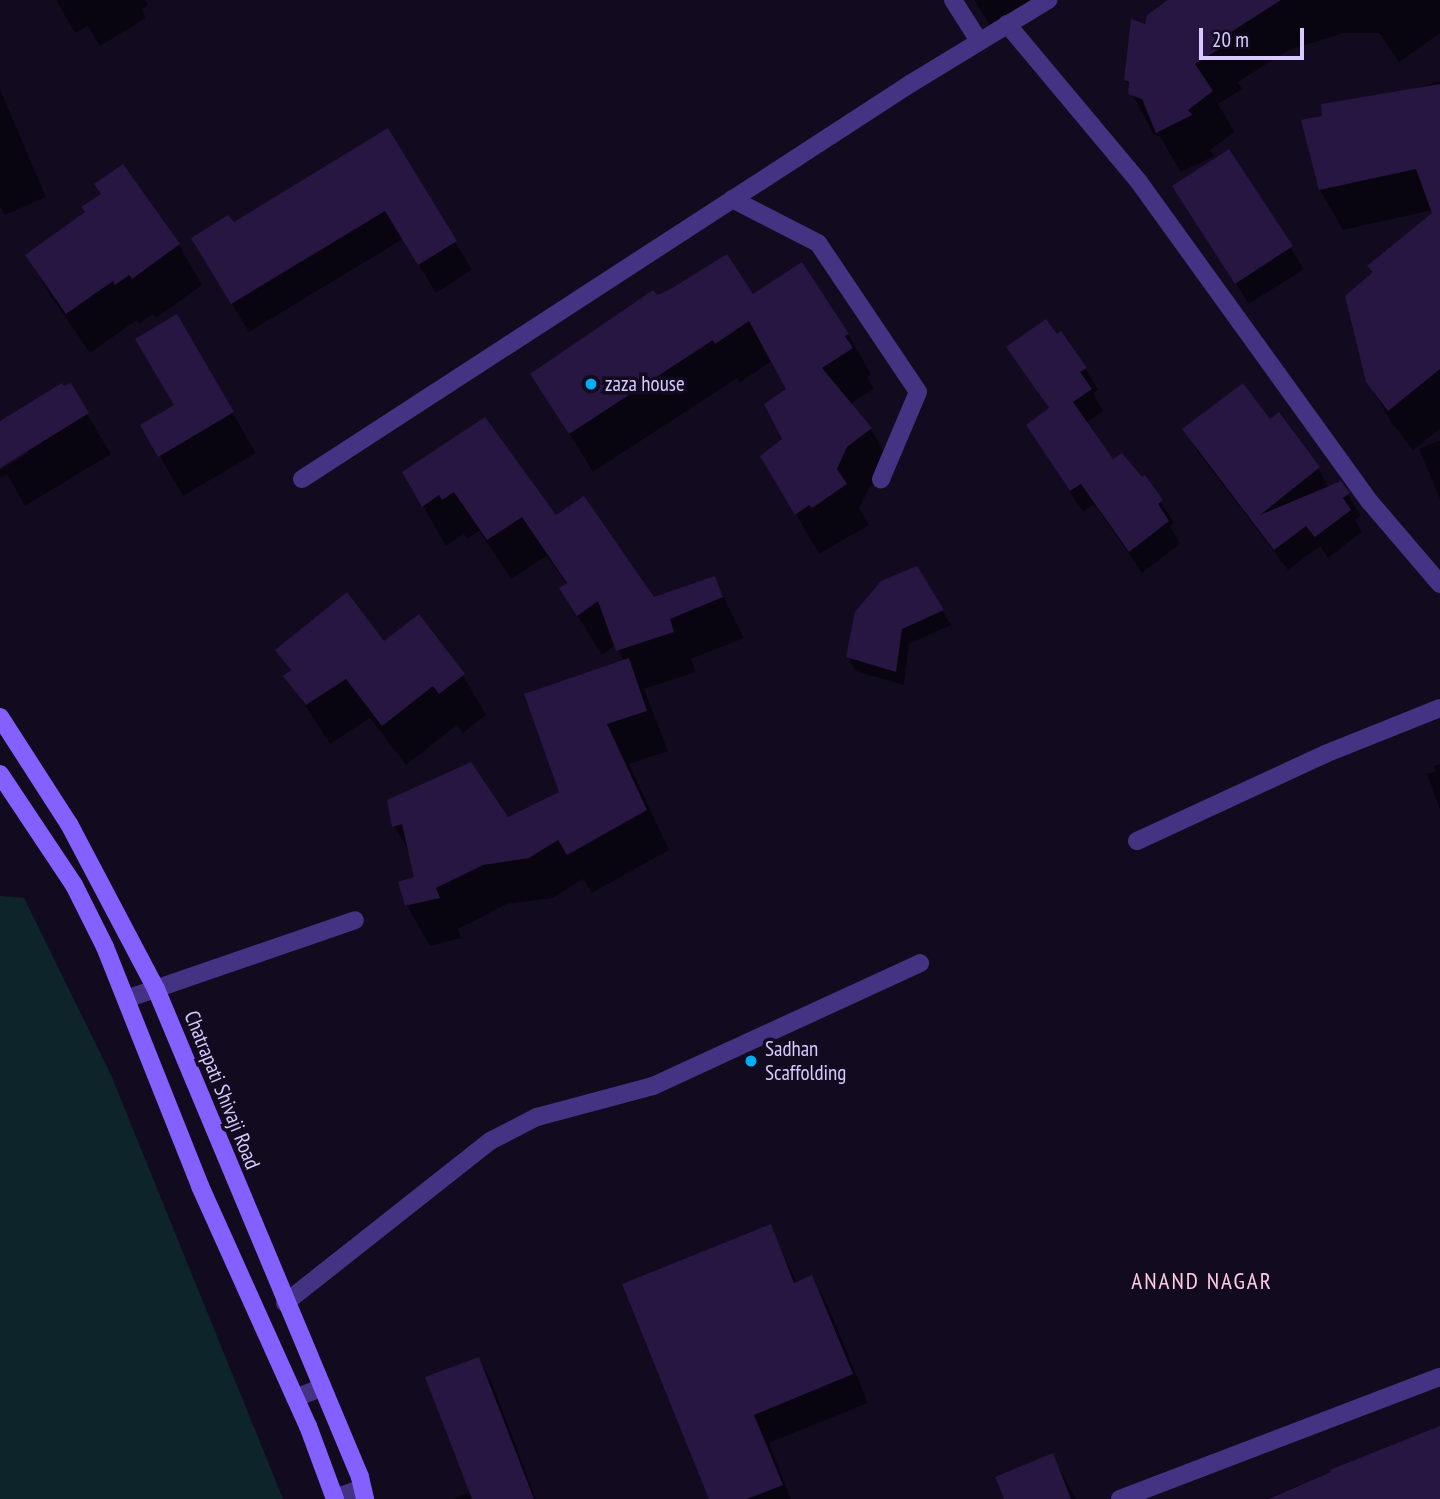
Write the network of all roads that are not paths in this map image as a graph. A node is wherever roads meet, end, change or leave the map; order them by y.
1 (953, 0) edge
2 (1048, 0) edge
3 (1007, 24) junction
4 (979, 41) junction
5 (732, 199) junction
6 (302, 479) dead end
7 (881, 479) dead end
8 (1440, 584) edge
9 (1440, 708) edge
10 (0, 717) edge
11 (0, 774) edge
12 (1137, 841) dead end
13 (355, 920) dead end
14 (920, 963) dead end
15 (156, 989) junction
16 (126, 999) junction
17 (285, 1303) junction
18 (1440, 1377) edge
19 (321, 1388) junction
20 (295, 1398) junction
21 (364, 1493) edge
22 (335, 1499) edge
23 (1120, 1499) edge

1 - 4 street
2 - 3 street
3 - 4 street
3 - 8 street
4 - 5 street
5 - 6 street
5 - 7 street
9 - 12 street
10 - 15 main road, Chatrapati Shivaji Road
11 - 16 main road
13 - 15 street
14 - 17 street
15 - 16 street
15 - 17 main road, Chatrapati Shivaji Road
16 - 20 main road
17 - 19 main road, Chatrapati Shivaji Road
18 - 23 street
19 - 20 street
19 - 21 main road, Chatrapati Shivaji Road
20 - 22 main road
21 - 22 street

